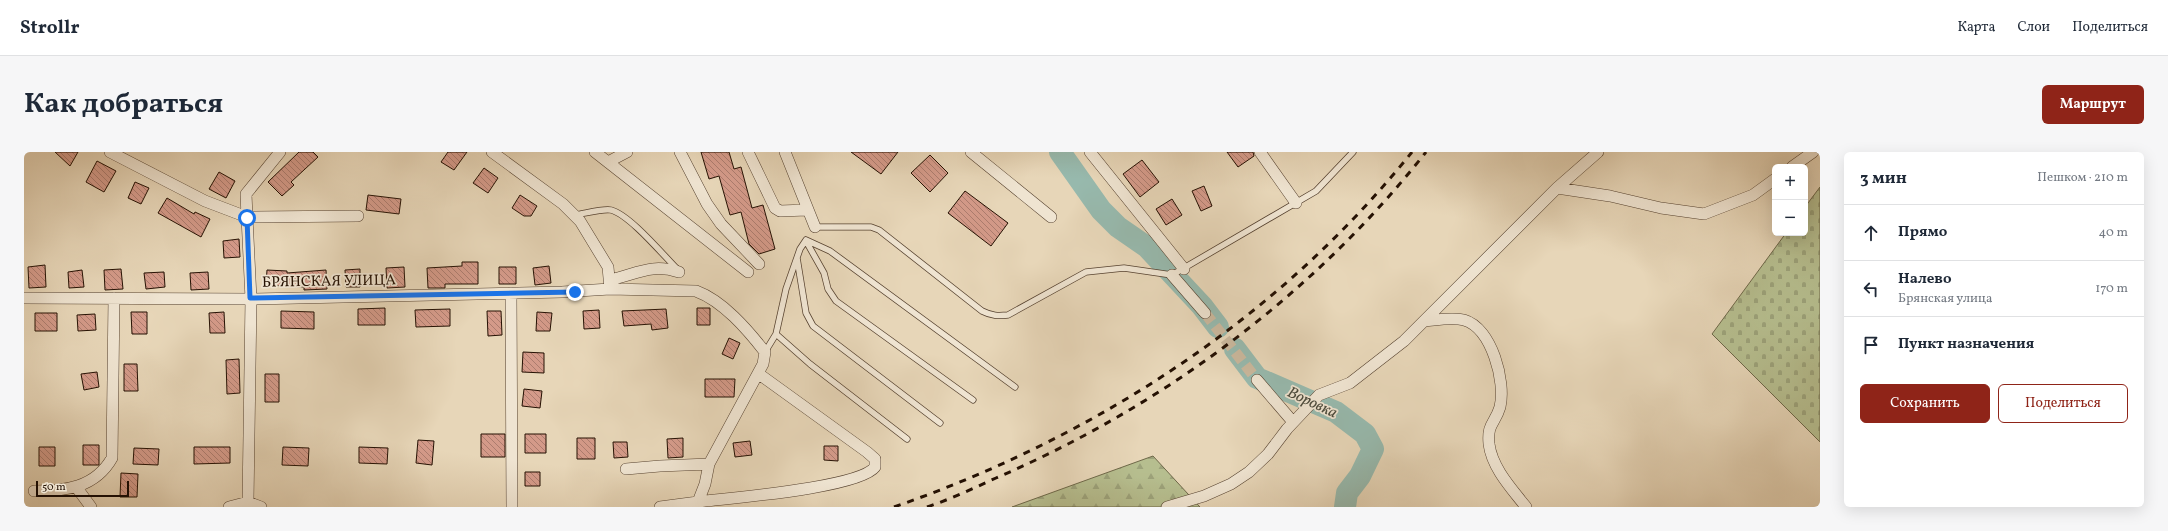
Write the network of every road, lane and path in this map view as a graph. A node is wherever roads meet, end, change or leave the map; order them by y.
1 (110, 152) edge
2 (280, 152) edge
3 (492, 152) edge
4 (595, 152) edge
5 (627, 152) edge
6 (680, 152) edge
7 (748, 152) edge
8 (785, 152) edge
9 (971, 152) edge
10 (1090, 152) edge
11 (1260, 152) edge
12 (1353, 152) edge
13 (1598, 152) edge
14 (1798, 152) edge
15 (1813, 152) edge
16 (608, 162) junction
17 (1791, 164) edge
18 (1796, 164) edge
19 (1772, 181) edge
20 (1557, 188) junction
21 (1296, 203) junction
22 (807, 210) junction
23 (574, 215) junction
24 (358, 216) dead end
25 (247, 218) junction
26 (1051, 218) dead end
27 (815, 227) joint
28 (806, 240) junction
29 (797, 258) junction
30 (759, 264) dead end
31 (1184, 270) junction
32 (679, 272) joint
33 (748, 272) dead end
34 (1172, 275) junction
35 (610, 284) junction
36 (511, 292) junction
37 (24, 298) edge
38 (114, 298) junction
39 (250, 298) junction
40 (1205, 313) tunnel mouth
41 (1424, 321) junction
42 (776, 334) junction
43 (765, 352) junction
44 (759, 374) junction
45 (1257, 380) tunnel mouth
46 (1015, 388) dead end
47 (973, 400) dead end
48 (1294, 422) junction
49 (940, 423) dead end
50 (907, 439) dead end
51 (709, 464) junction
52 (626, 469) dead end
53 (77, 488) junction
54 (34, 491) dead end
55 (248, 502) junction
56 (698, 502) junction
57 (90, 507) edge
58 (229, 507) edge
59 (261, 507) edge
60 (512, 507) edge
61 (660, 507) edge
62 (1167, 507) edge
63 (1526, 507) edge

1 - 25 street
2 - 25 street
3 - 23 street
4 - 16 street
5 - 16 street
6 - 30 street
7 - 22 street
8 - 22 street
9 - 26 street
10 - 31 street
11 - 21 street
12 - 21 lane
13 - 20 street
14 - 17 street
15 - 18 street
16 - 33 street
19 - 20 street
20 - 41 street
21 - 31 lane
22 - 27 street
23 - 32 lane
23 - 35 street
24 - 25 street
25 - 39 street
27 - 34 lane
28 - 29 lane
28 - 46 lane
28 - 47 lane
29 - 42 lane
29 - 49 lane
31 - 34 lane
32 - 35 street
34 - 40 street
35 - 36 street, БРЯНСКАЯ УЛИЦА
35 - 43 street
36 - 39 street, БРЯНСКАЯ УЛИЦА
36 - 60 street
37 - 38 street, БРЯНСКАЯ УЛИЦА
38 - 39 street, БРЯНСКАЯ УЛИЦА
38 - 53 street
39 - 55 street
41 - 48 street
41 - 63 street
42 - 43 lane
42 - 50 lane
43 - 44 street
44 - 51 street
44 - 56 street
45 - 48 street
48 - 62 street
51 - 52 street
51 - 56 street
53 - 54 street
53 - 57 street
55 - 58 street
55 - 59 street
56 - 61 street

